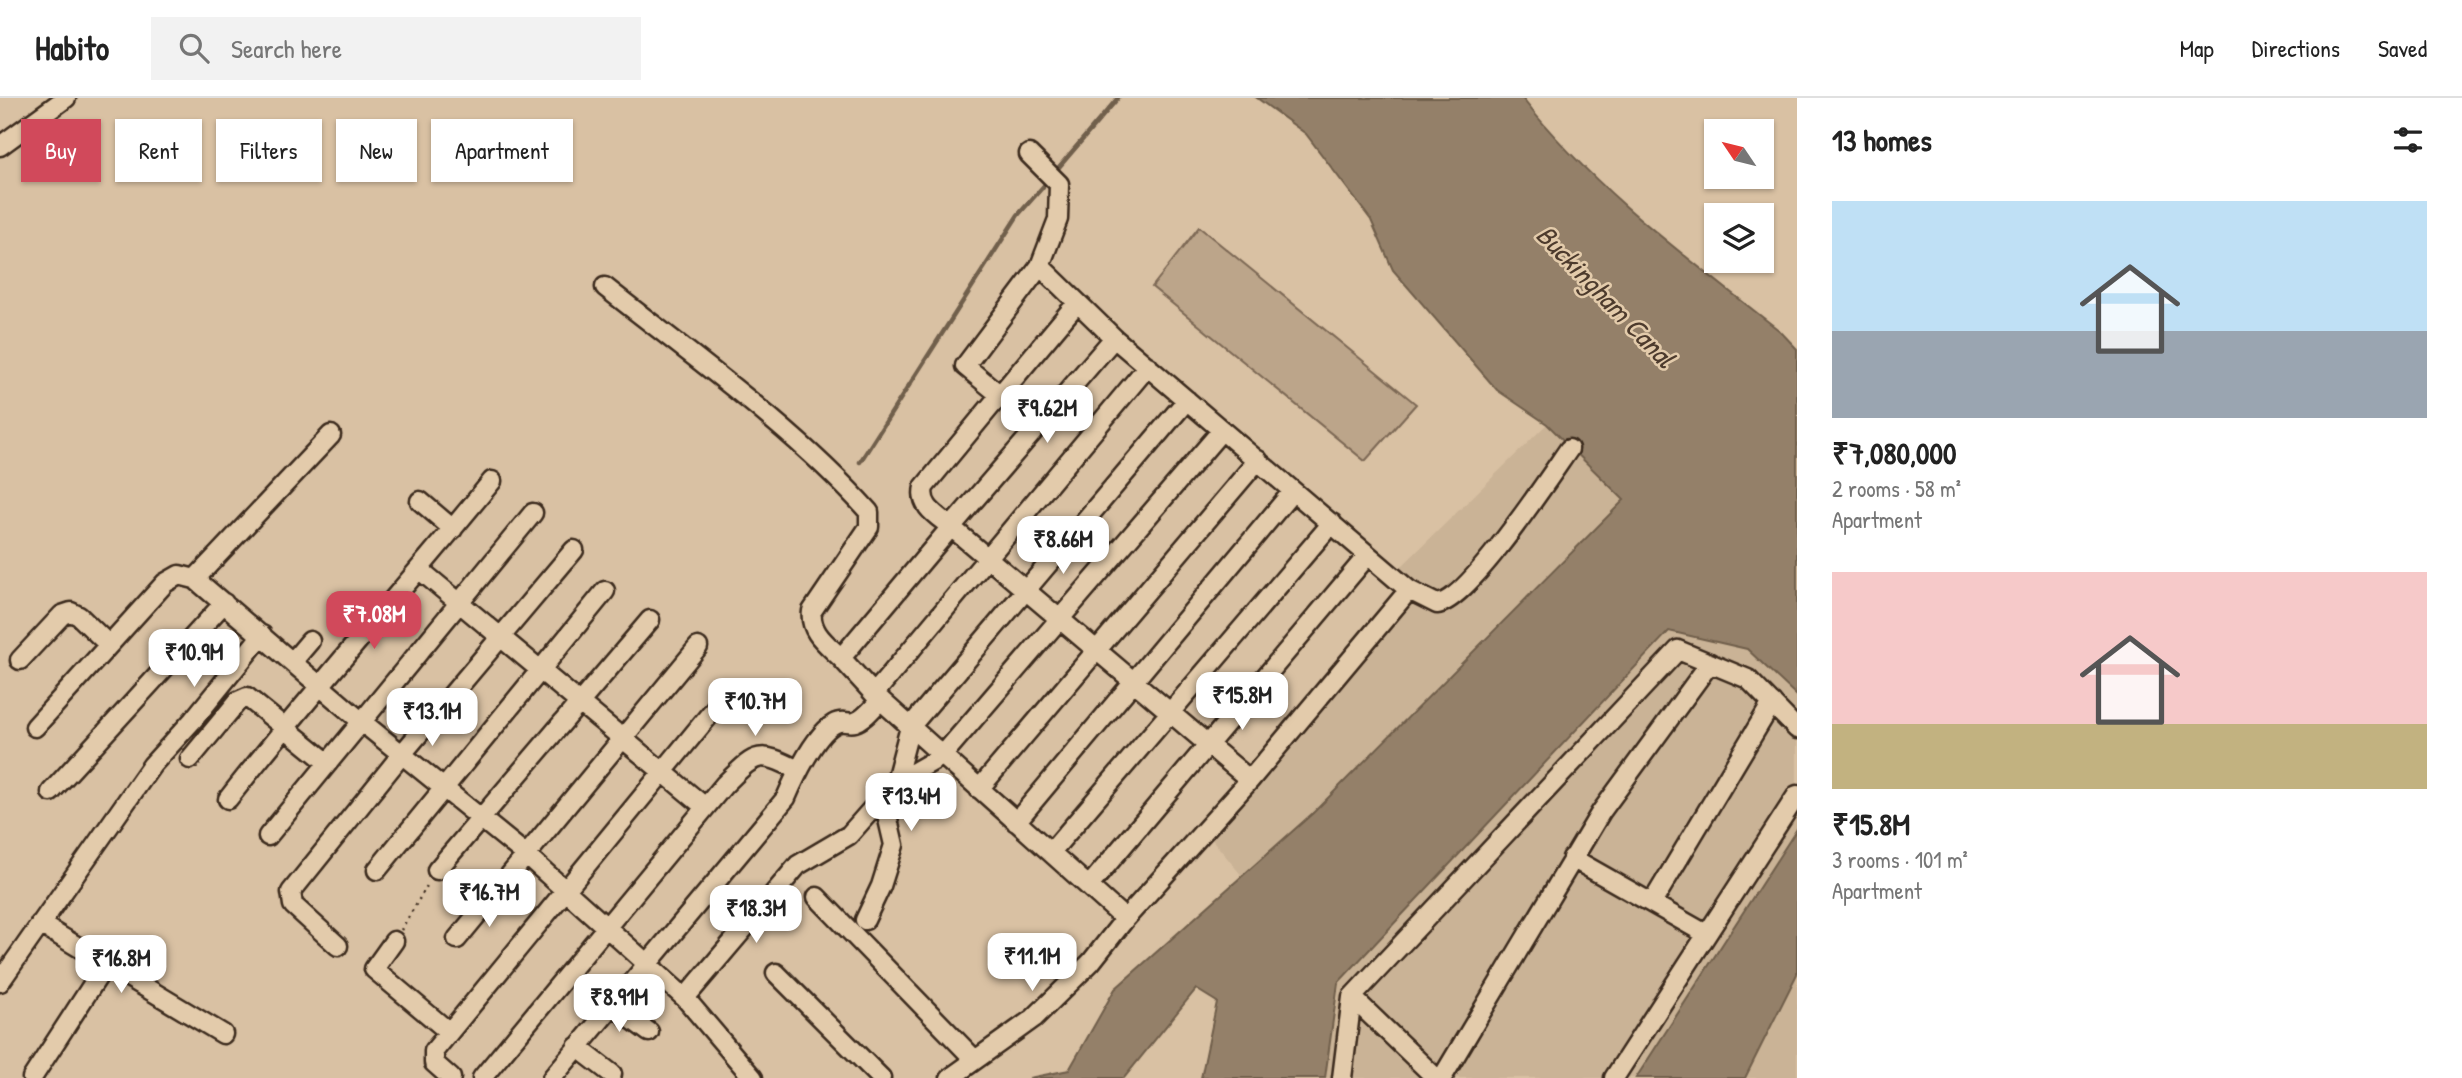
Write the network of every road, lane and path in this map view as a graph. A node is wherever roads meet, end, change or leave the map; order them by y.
1 (66, 98) edge
2 (0, 146) edge
3 (1035, 160) dead end
4 (1040, 266) junction
5 (605, 287) dead end
6 (1077, 303) junction
7 (1114, 338) junction
8 (1148, 366) junction
9 (1000, 396) junction
10 (1187, 400) junction
11 (1222, 430) junction
12 (331, 435) dead end
13 (1569, 449) dead end
14 (1258, 460) junction
15 (492, 481) dead end
16 (1293, 491) junction
17 (420, 501) dead end
18 (533, 513) dead end
19 (1332, 523) junction
20 (951, 527) junction
21 (453, 529) junction
22 (574, 551) dead end
23 (1368, 555) junction
24 (987, 558) junction
25 (421, 570) junction
26 (195, 579) junction
27 (1026, 590) junction
28 (1409, 590) junction
29 (605, 592) dead end
30 (224, 603) junction
31 (460, 603) junction
32 (1059, 619) junction
33 (650, 620) dead end
34 (262, 635) junction
35 (500, 636) junction
36 (310, 641) dead end
37 (109, 645) junction
38 (698, 647) dead end
39 (1097, 650) junction
40 (841, 658) junction
41 (20, 660) dead end
42 (293, 661) junction
43 (1710, 663) junction
44 (540, 669) junction
45 (1134, 682) junction
46 (319, 684) junction
47 (726, 696) dead end
48 (877, 697) junction
49 (1772, 703) junction
50 (581, 704) junction
51 (1171, 713) junction
52 (193, 720) junction
53 (362, 722) junction
54 (35, 727) dead end
55 (284, 727) junction
56 (910, 727) junction
57 (1797, 729) edge
58 (212, 734) junction
59 (622, 738) junction
60 (1207, 744) junction
61 (402, 754) junction
62 (942, 757) junction
63 (190, 759) dead end
64 (328, 763) junction
65 (798, 770) junction
66 (663, 772) junction
67 (1250, 780) junction
68 (895, 783) junction
69 (442, 787) junction
70 (979, 789) junction
71 (51, 792) dead end
72 (1797, 795) edge
73 (228, 799) dead end
74 (705, 807) junction
75 (482, 817) junction
76 (1016, 822) junction
77 (268, 836) dead end
78 (1051, 852) junction
79 (526, 854) junction
80 (1572, 858) junction
81 (377, 870) dead end
82 (437, 870) joint
83 (1088, 886) junction
84 (565, 889) junction
85 (817, 897) dead end
86 (1652, 903) junction
87 (865, 919) dead end
88 (1125, 919) junction
89 (40, 924) junction
90 (606, 926) junction
91 (1706, 934) junction
92 (457, 939) dead end
93 (394, 941) joint
94 (338, 946) dead end
95 (106, 964) junction
96 (647, 964) junction
97 (776, 973) dead end
98 (0, 982) edge
99 (1352, 997) junction
100 (685, 998) junction
101 (612, 1006) junction
102 (449, 1032) junction
103 (649, 1032) dead end
104 (223, 1034) dead end
105 (577, 1047) junction
106 (975, 1060) junction
107 (612, 1074) dead end
108 (32, 1078) edge
109 (451, 1078) edge
110 (482, 1078) edge
111 (552, 1078) edge
112 (753, 1078) edge
113 (881, 1078) edge
114 (950, 1078) edge
115 (1342, 1078) edge
116 (1436, 1078) edge
117 (1441, 1078) edge
118 (1614, 1078) edge

1 - 2 street
3 - 4 street
4 - 6 street
4 - 9 street
5 - 40 street
6 - 7 street
6 - 9 street
7 - 8 street
7 - 20 street
8 - 10 street
8 - 24 street
9 - 20 street
10 - 11 street
10 - 27 street
11 - 14 street
11 - 32 street
12 - 26 street
13 - 28 street
14 - 16 street
14 - 39 street
15 - 21 street
16 - 19 street
16 - 45 street
17 - 21 street
18 - 31 street
19 - 23 street
19 - 51 street
20 - 24 street
20 - 40 street
21 - 25 street
22 - 35 street
23 - 28 street
23 - 60 street
24 - 27 street
24 - 48 street
25 - 31 street
25 - 46 street
26 - 30 street
26 - 37 street
27 - 32 street
27 - 56 street
28 - 67 street
29 - 44 street
30 - 34 street
30 - 71 street
31 - 35 street
31 - 53 street
32 - 39 street
32 - 62 street
33 - 50 street
34 - 42 street
34 - 52 street
35 - 44 street
35 - 61 street
36 - 42 street
37 - 41 street
37 - 54 street
38 - 59 street
39 - 45 street
39 - 70 street
40 - 48 street
42 - 46 street
43 - 49 street
43 - 80 street
43 - 99 street
44 - 50 street
44 - 69 street
45 - 51 street
45 - 76 street
46 - 53 street
46 - 55 street
47 - 66 street
48 - 56 street
48 - 65 street
49 - 57 street
49 - 86 street
50 - 59 street
50 - 75 street
51 - 60 street
51 - 78 street
52 - 58 street
52 - 89 street
53 - 61 street
53 - 64 street
55 - 58 street
55 - 64 street
55 - 73 street
56 - 62 street
56 - 68 street
58 - 63 street
59 - 66 street
59 - 79 street
60 - 67 street
60 - 83 street
61 - 69 street
61 - 94 street
62 - 68 street
62 - 70 street
64 - 77 street
65 - 74 street
65 - 96 street
66 - 74 street
66 - 84 street
67 - 88 street
68 - 87 street
68 - 100 street
69 - 75 street
69 - 81 street
70 - 76 street
72 - 91 street
74 - 90 street
75 - 79 street
75 - 82 street
76 - 78 street
78 - 83 street
79 - 84 street
79 - 92 street
80 - 86 street
80 - 117 street
82 - 93 path
83 - 88 street
84 - 90 street
84 - 102 street
85 - 106 street
86 - 91 street
88 - 106 street
89 - 95 street
89 - 98 street
90 - 96 street
90 - 110 street
91 - 118 street
93 - 102 street
95 - 104 street
95 - 108 street
96 - 100 street
96 - 101 street
97 - 113 street
99 - 115 street
99 - 116 street
100 - 112 street
101 - 103 street
101 - 105 street
102 - 109 street
105 - 107 street
105 - 111 street
106 - 114 street

